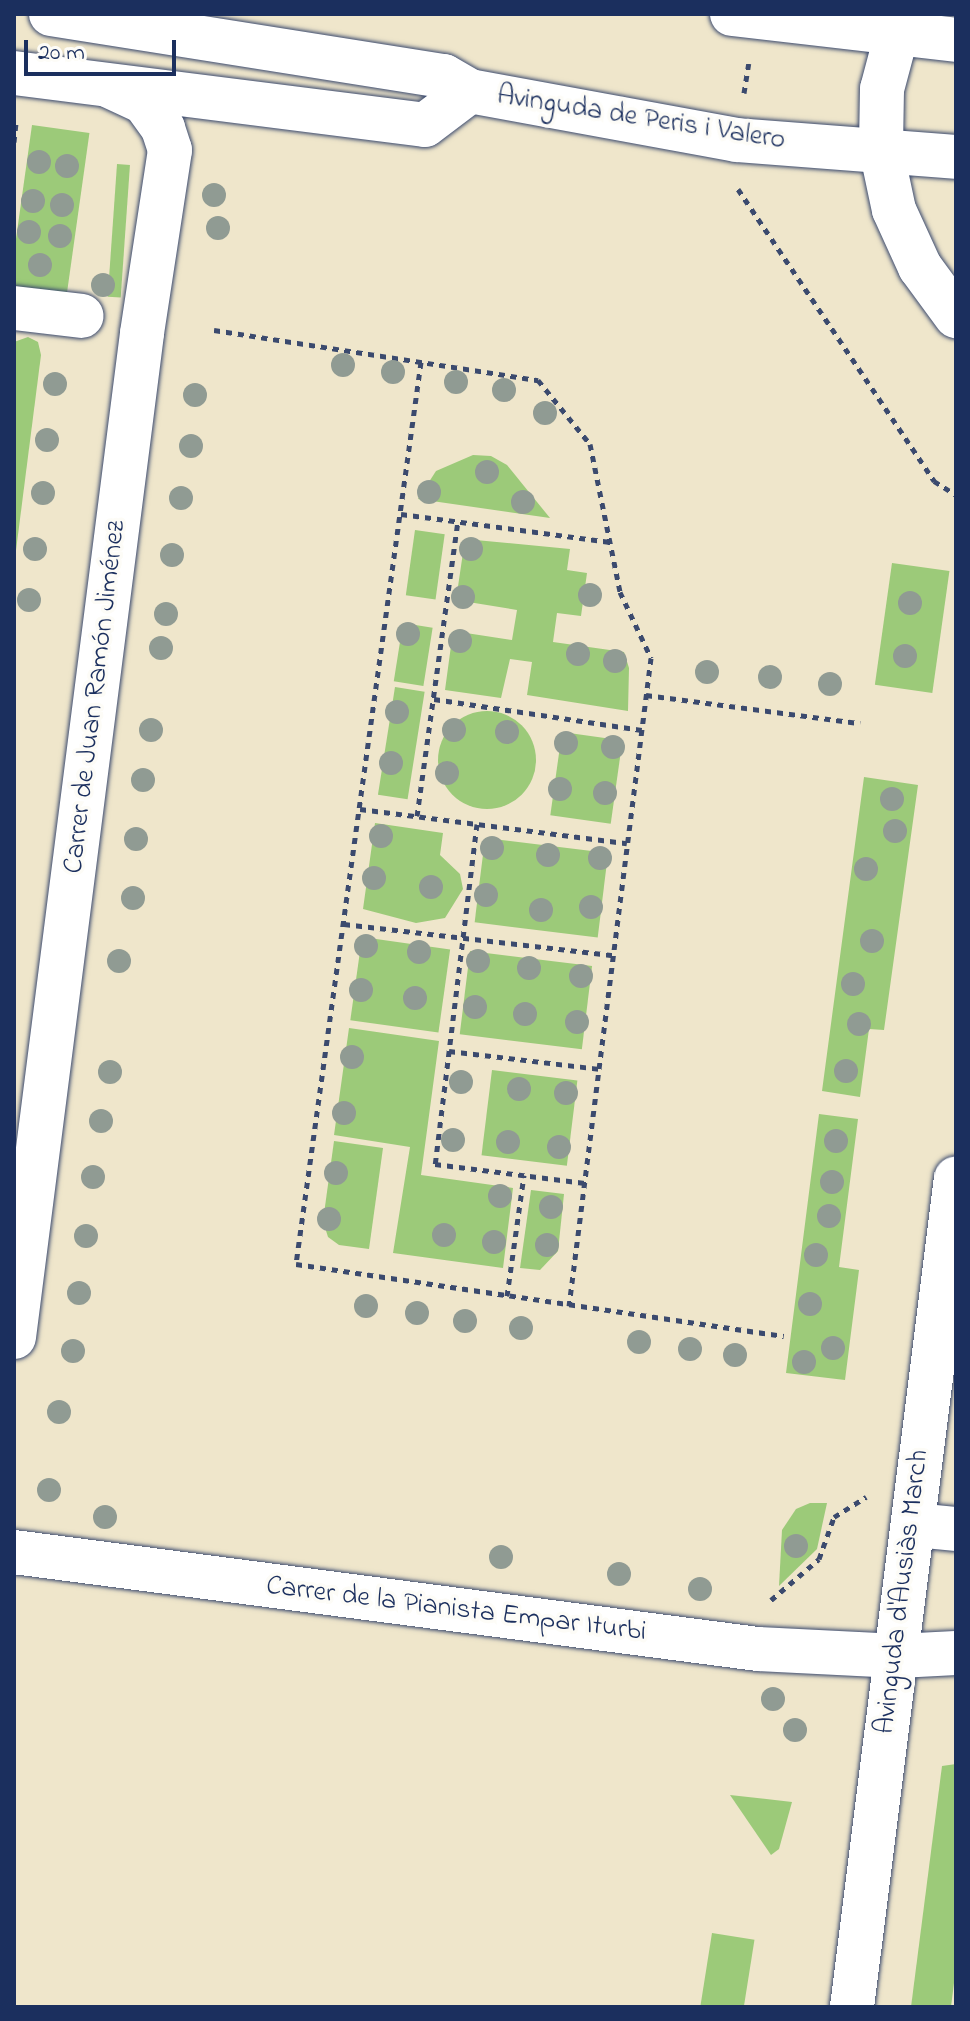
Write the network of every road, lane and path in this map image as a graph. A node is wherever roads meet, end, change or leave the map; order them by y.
1 (51, 14) edge
2 (744, 15) edge
3 (899, 23) edge
4 (956, 40) edge
5 (110, 86) junction
6 (470, 91) junction
7 (16, 93) edge
8 (737, 140) junction
9 (14, 142) edge
10 (881, 149) junction
11 (956, 157) edge
12 (746, 198) dead end
13 (14, 308) edge
14 (82, 316) dead end
15 (956, 316) edge
16 (214, 330) dead end
17 (421, 362) junction
18 (956, 495) edge
19 (401, 514) junction
20 (458, 522) junction
21 (610, 542) junction
22 (646, 695) junction
23 (434, 699) junction
24 (860, 723) dead end
25 (642, 730) junction
26 (360, 809) junction
27 (417, 816) junction
28 (477, 824) junction
29 (627, 843) junction
30 (344, 924) junction
31 (463, 938) junction
32 (613, 955) junction
33 (449, 1051) junction
34 (599, 1069) junction
35 (524, 1175) junction
36 (956, 1178) edge
37 (585, 1183) junction
38 (507, 1296) junction
39 (569, 1306) junction
40 (784, 1336) dead end
41 (14, 1337) edge
42 (936, 1527) edge
43 (14, 1552) edge
44 (956, 1653) edge
45 (898, 1656) junction
46 (852, 2007) edge

1 - 6 street, Avinguda de Peris i Valero
2 - 3 street
2 - 8 path
3 - 4 street
3 - 10 street
5 - 6 street, Avinguda de Peris i Valero
5 - 7 street, Avinguda de Peris i Valero
5 - 41 street, Carrer de Juan Ramón Jiménez
6 - 8 street, Avinguda de Peris i Valero
7 - 9 path
8 - 10 street, Avinguda de Peris i Valero
10 - 11 street, Avinguda de Peris i Valero
10 - 15 street
12 - 18 path
13 - 14 street
16 - 17 path
17 - 19 path
17 - 21 path
19 - 20 path
19 - 26 path
20 - 21 path
20 - 23 path
21 - 22 path
22 - 24 path
22 - 25 path
23 - 25 path
23 - 27 path
25 - 29 path
26 - 27 path
26 - 30 path
27 - 28 path
28 - 29 path
28 - 31 path
29 - 32 path
30 - 31 path
30 - 38 path
31 - 32 path
31 - 33 path
32 - 34 path
33 - 34 path
33 - 35 path
34 - 37 path
35 - 37 path
35 - 38 path
36 - 42 street, Avinguda d'Ausiàs March
37 - 39 path
38 - 39 path
39 - 40 path
42 - 45 street, Avinguda d'Ausiàs March
43 - 45 street, Carrer de la Pianista Empar Iturbi
44 - 45 street, Carrer de la Pianista Empar Iturbi
45 - 46 street, Avinguda d'Ausiàs March

